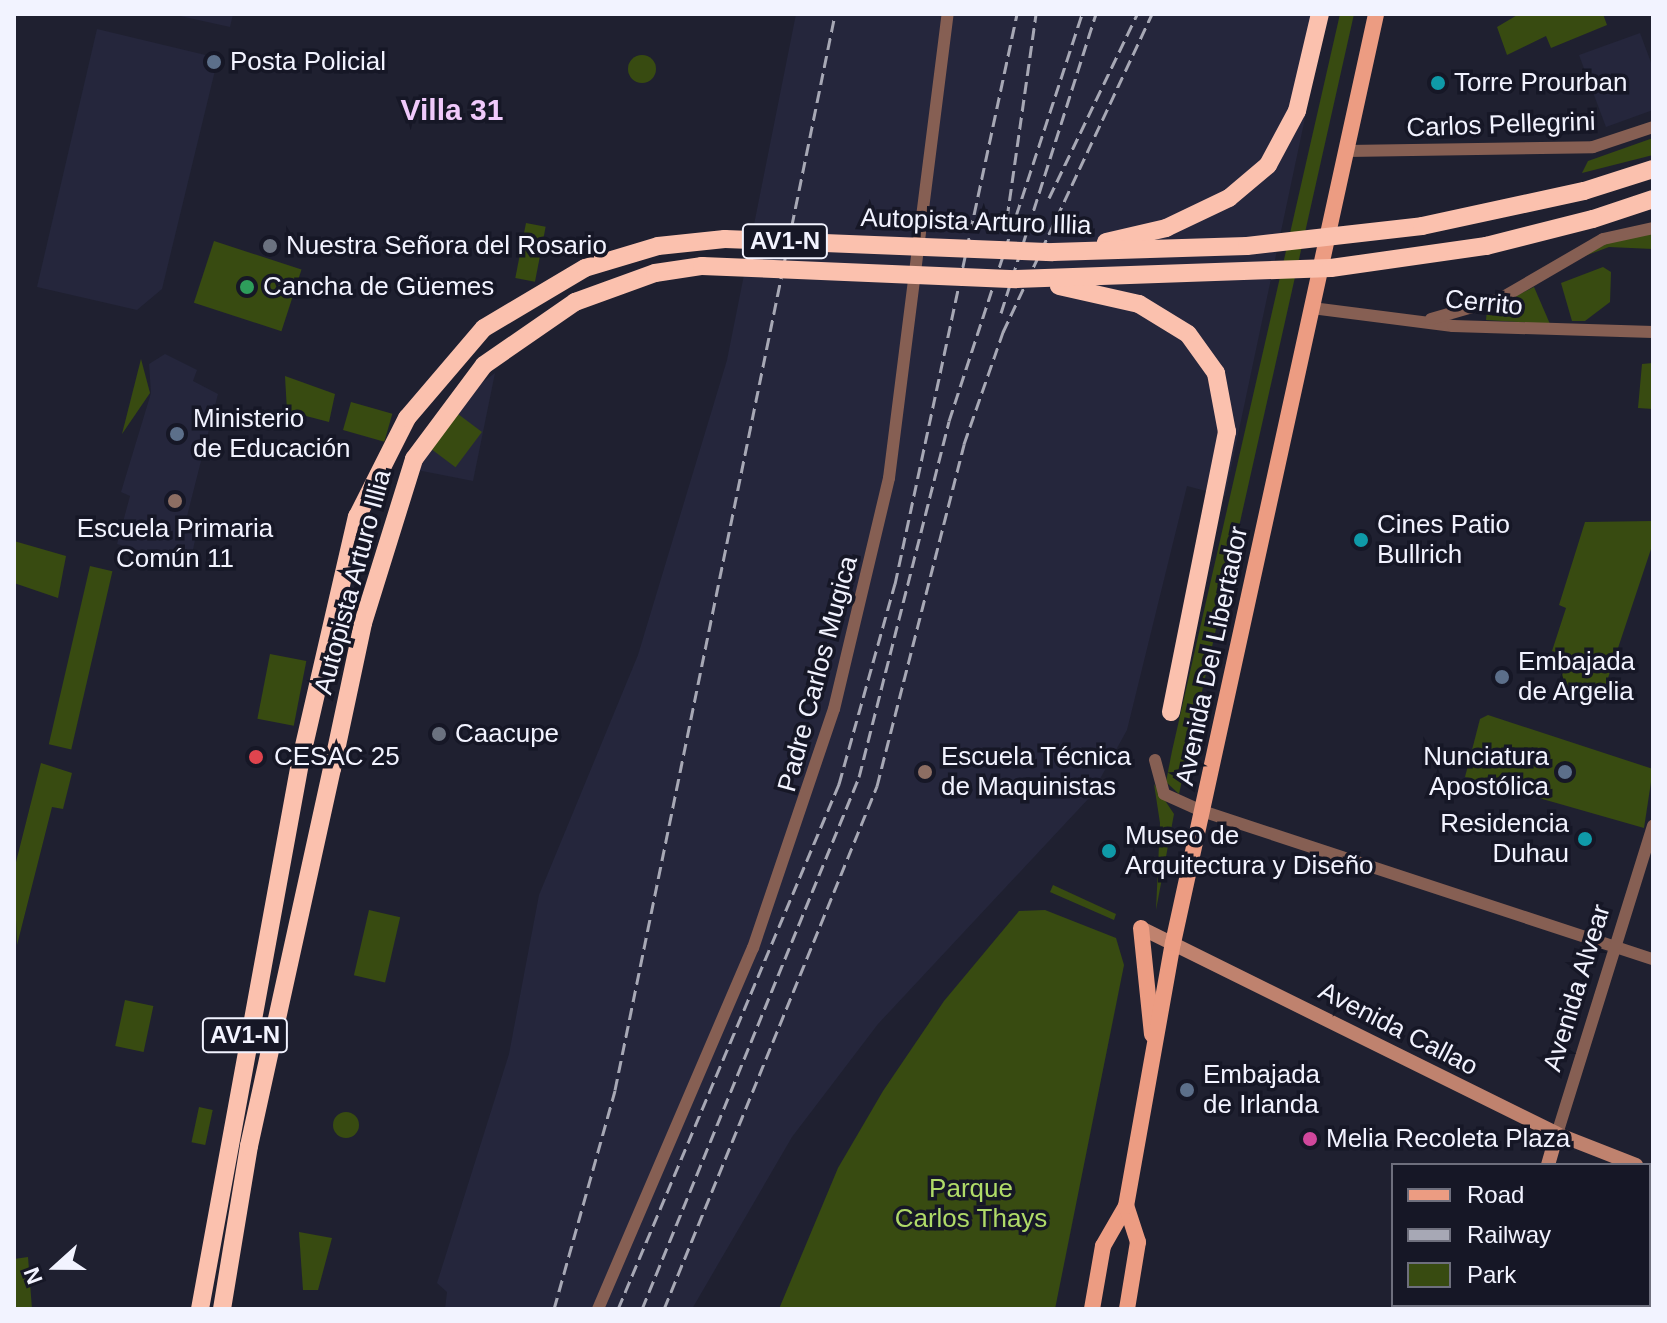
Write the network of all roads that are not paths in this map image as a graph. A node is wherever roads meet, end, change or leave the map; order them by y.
1 (948, 14) edge
2 (1320, 14) edge
3 (1376, 14) edge
4 (1653, 127) edge
5 (1347, 151) junction
6 (1653, 169) edge
7 (1653, 199) edge
8 (1653, 228) edge
9 (1016, 251) junction
10 (1016, 279) junction
11 (1312, 308) junction
12 (1428, 319) junction
13 (1653, 332) edge
14 (1171, 712) dead end
15 (1155, 760) dead end
16 (1202, 811) junction
17 (1653, 826) edge
18 (1141, 928) joint
19 (1173, 943) junction
20 (1615, 945) junction
21 (1653, 959) edge
22 (1154, 1047) junction
23 (1557, 1134) junction
24 (1549, 1163) edge
25 (1631, 1163) edge
26 (1126, 1206) junction
27 (200, 1309) edge
28 (222, 1309) edge
29 (598, 1309) edge
30 (1092, 1309) edge
31 (1127, 1309) edge

1 - 29 street, Padre Carlos Mugica
2 - 9 highway, bridge
3 - 5 main road, Avenida Del Libertador
4 - 5 street, Carlos Pellegrini
5 - 11 main road, Avenida Del Libertador
6 - 9 highway, Autopista Arturo Illia / AV1-N, bridge
7 - 10 highway, Autopista Arturo Illia / AV1-N, bridge
8 - 12 street
9 - 27 highway, Autopista Arturo Illia / AV1-N, bridge
10 - 14 highway, bridge
10 - 28 highway, Autopista Arturo Illia / AV1-N, bridge
11 - 12 street, Cerrito
11 - 16 main road, Avenida Del Libertador
12 - 13 street, Cerrito
15 - 16 street
16 - 19 main road, Avenida Del Libertador
16 - 20 street
17 - 20 street, Avenida Alvear
18 - 19 main road, Avenida Callao
18 - 22 main road
19 - 22 main road, Avenida Del Libertador
19 - 23 main road, Avenida Callao
20 - 21 street
20 - 23 street, Avenida Alvear
22 - 26 main road, Avenida Del Libertador
23 - 24 main road, Avenida Alvear
23 - 25 main road, Avenida Callao
26 - 30 main road
26 - 31 main road, Avenida Del Libertador

